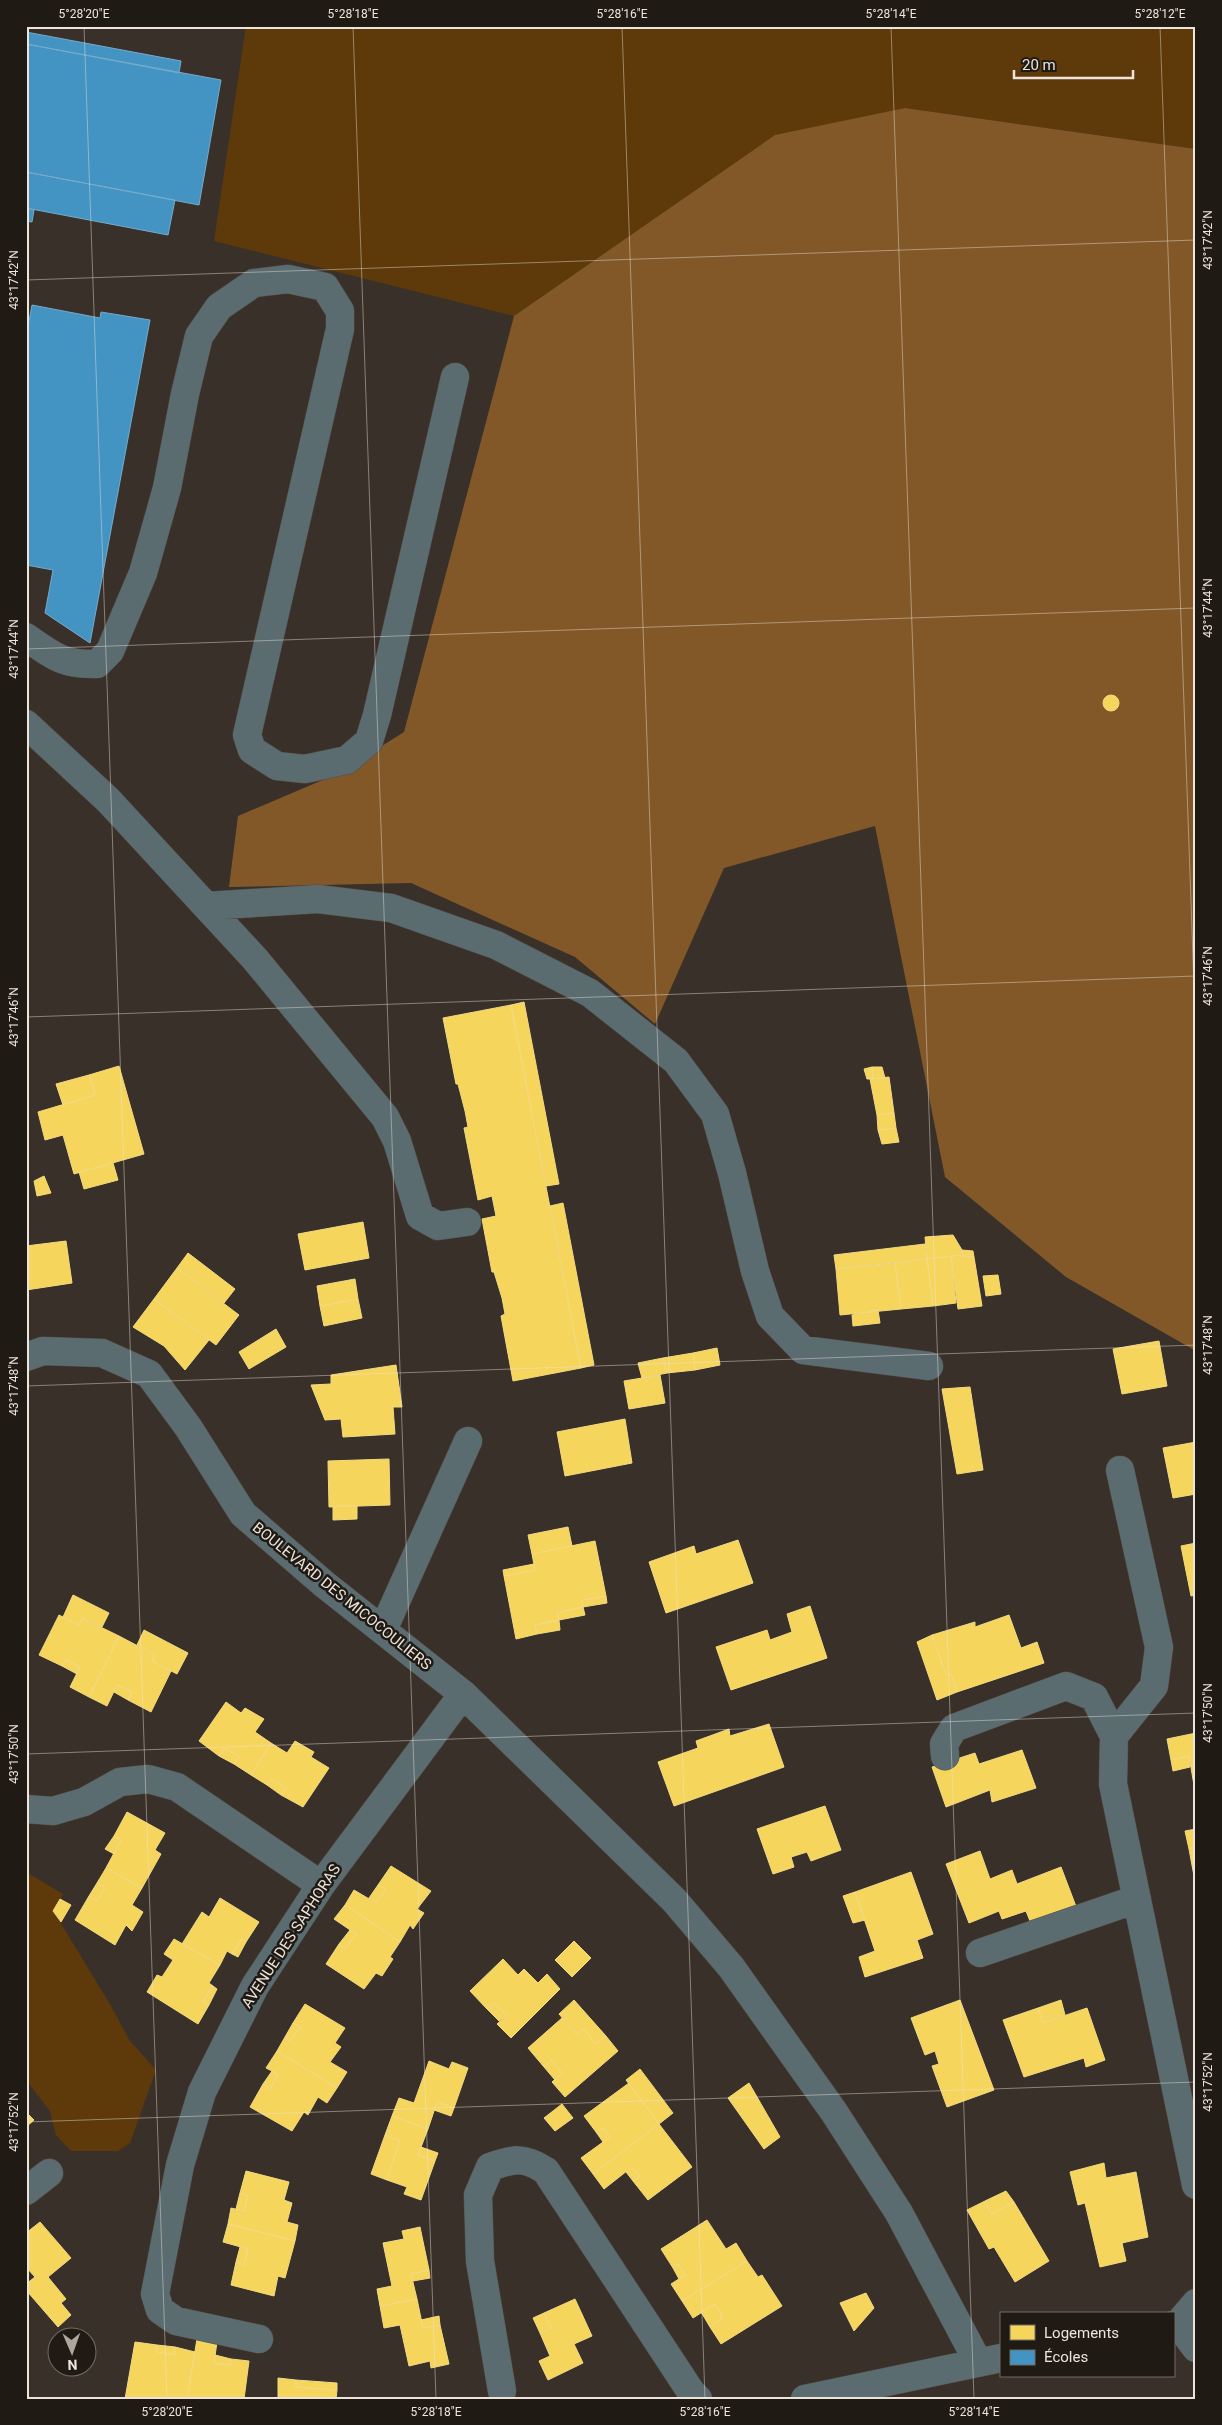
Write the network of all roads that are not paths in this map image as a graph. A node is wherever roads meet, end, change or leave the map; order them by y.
1 (455, 377) dead end
2 (26, 637) edge
3 (26, 724) edge
4 (206, 906) junction
5 (467, 1222) dead end
6 (26, 1357) edge
7 (929, 1366) dead end
8 (468, 1441) dead end
9 (1120, 1470) dead end
10 (383, 1630) junction
11 (463, 1694) junction
12 (1114, 1736) junction
13 (944, 1756) dead end
14 (26, 1809) edge
15 (321, 1886) junction
16 (1136, 1899) junction
17 (980, 1953) dead end
18 (49, 2173) dead end
19 (1196, 2185) edge
20 (26, 2191) edge
21 (1196, 2303) edge
22 (1176, 2325) edge
23 (259, 2339) dead end
24 (1196, 2348) edge
25 (989, 2360) edge
26 (502, 2391) dead end
27 (698, 2399) edge
28 (805, 2399) edge

1 - 2 lane
3 - 4 lane
4 - 5 lane
4 - 7 lane
6 - 10 lane, BOULEVARD DES MICOCOULIERS
8 - 10 lane
9 - 12 lane
10 - 11 lane, BOULEVARD DES MICOCOULIERS
11 - 15 lane, AVENUE DES SAPHORAS
11 - 25 lane, BOULEVARD DES MICOCOULIERS
12 - 13 lane
12 - 16 lane
14 - 15 lane
15 - 23 lane, AVENUE DES SAPHORAS
16 - 17 lane
16 - 19 lane
18 - 20 lane
21 - 22 lane
22 - 24 lane
25 - 28 lane
26 - 27 lane

